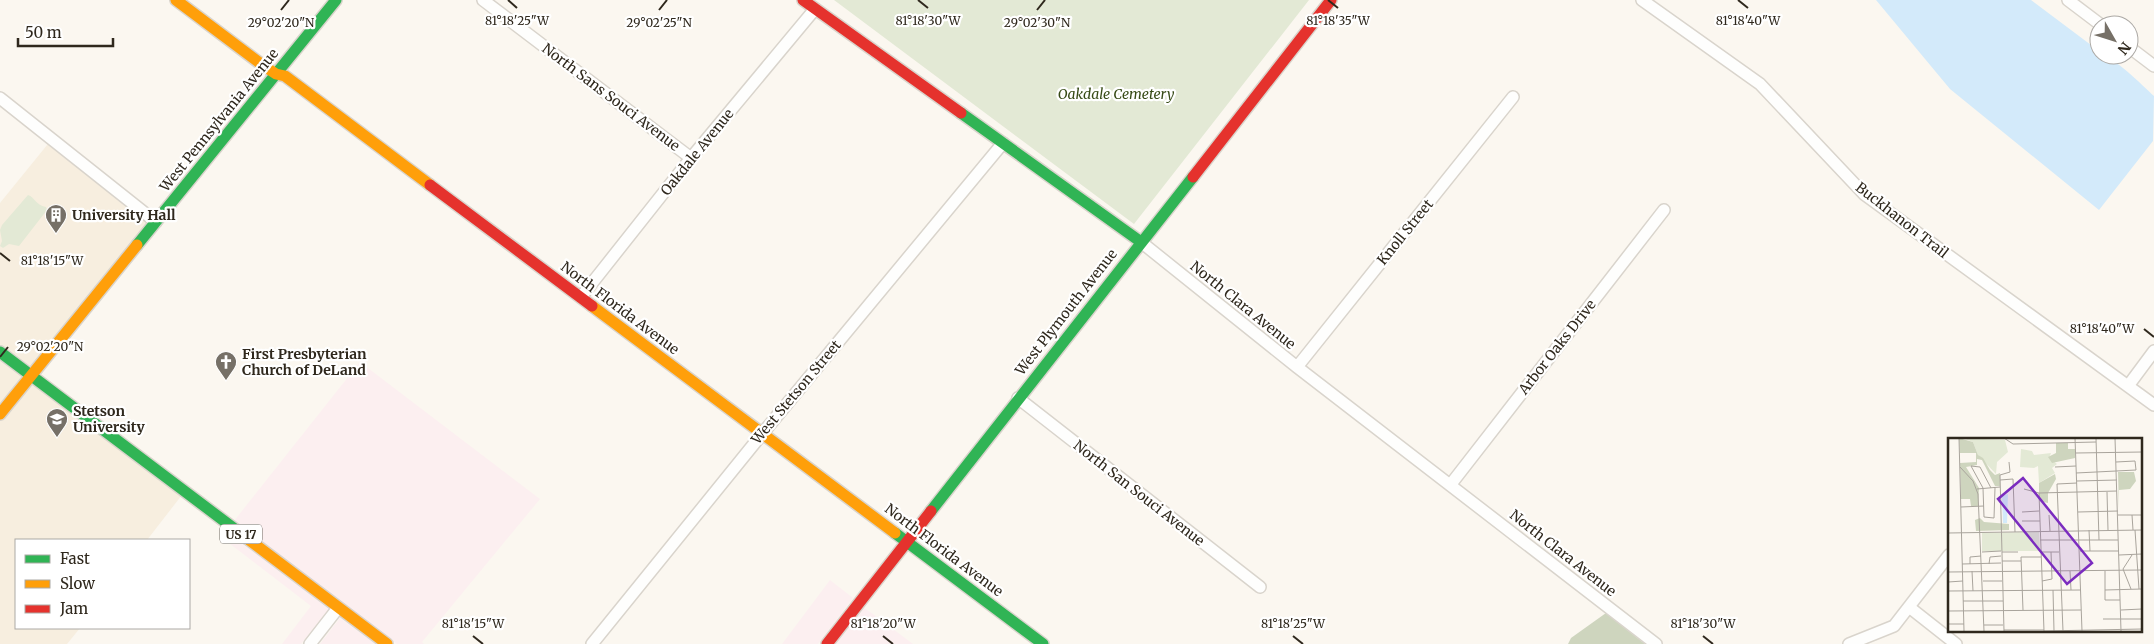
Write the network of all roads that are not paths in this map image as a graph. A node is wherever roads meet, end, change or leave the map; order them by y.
1 (176, 0) edge
2 (336, 0) edge
3 (483, 0) edge
4 (803, 0) edge
5 (1331, 0) edge
6 (1642, 0) edge
7 (2068, 0) edge
8 (815, 9) junction
9 (2089, 16) edge
10 (2139, 54) edge
11 (2154, 66) edge
12 (276, 74) junction
13 (1513, 97) dead end
14 (0, 98) edge
15 (1002, 143) junction
16 (692, 158) junction
17 (1664, 210) dead end
18 (156, 222) junction
19 (1140, 242) junction
20 (581, 297) junction
21 (2154, 350) edge
22 (0, 352) edge
23 (1297, 367) junction
24 (32, 376) junction
25 (2128, 386) junction
26 (1018, 398) junction
27 (2154, 405) edge
28 (0, 414) edge
29 (762, 434) junction
30 (1450, 484) junction
31 (907, 540) junction
32 (1948, 556) edge
33 (1260, 587) dead end
34 (1909, 607) junction
35 (338, 608) junction
36 (310, 644) edge
37 (387, 644) edge
38 (592, 644) edge
39 (827, 644) edge
40 (1043, 644) edge
41 (1656, 644) edge
42 (1849, 644) edge
43 (1956, 644) edge

1 - 12 street, North Florida Avenue
2 - 12 street, West Pennsylvania Avenue
3 - 16 street, North Sans Souci Avenue
4 - 8 street, North Clara Avenue
5 - 19 street, West Plymouth Avenue
6 - 25 street, Buckhanon Trail
7 - 9 street
8 - 15 street, North Clara Avenue
8 - 16 street, Oakdale Avenue
10 - 11 street
12 - 18 street, West Pennsylvania Avenue
12 - 20 street, North Florida Avenue
13 - 23 street, Knoll Street
14 - 18 street
15 - 19 street, North Clara Avenue
15 - 29 street, West Stetson Street
16 - 20 street, Oakdale Avenue
17 - 30 street, Arbor Oaks Drive
18 - 24 street, West Pennsylvania Avenue
19 - 23 street, North Clara Avenue
19 - 26 street, West Plymouth Avenue
20 - 29 street, North Florida Avenue
21 - 25 street
22 - 24 street, US 17
23 - 30 street, North Clara Avenue
24 - 28 street, West Pennsylvania Avenue
24 - 35 street, US 17
25 - 27 street, Buckhanon Trail
26 - 31 street, West Plymouth Avenue
26 - 33 street, North San Souci Avenue
29 - 31 street, North Florida Avenue
29 - 38 street, West Stetson Street
30 - 41 street, North Clara Avenue
31 - 39 street, West Plymouth Avenue
31 - 40 street, North Florida Avenue
32 - 34 street
34 - 42 street
34 - 43 street
35 - 36 street
35 - 37 street, US 17

